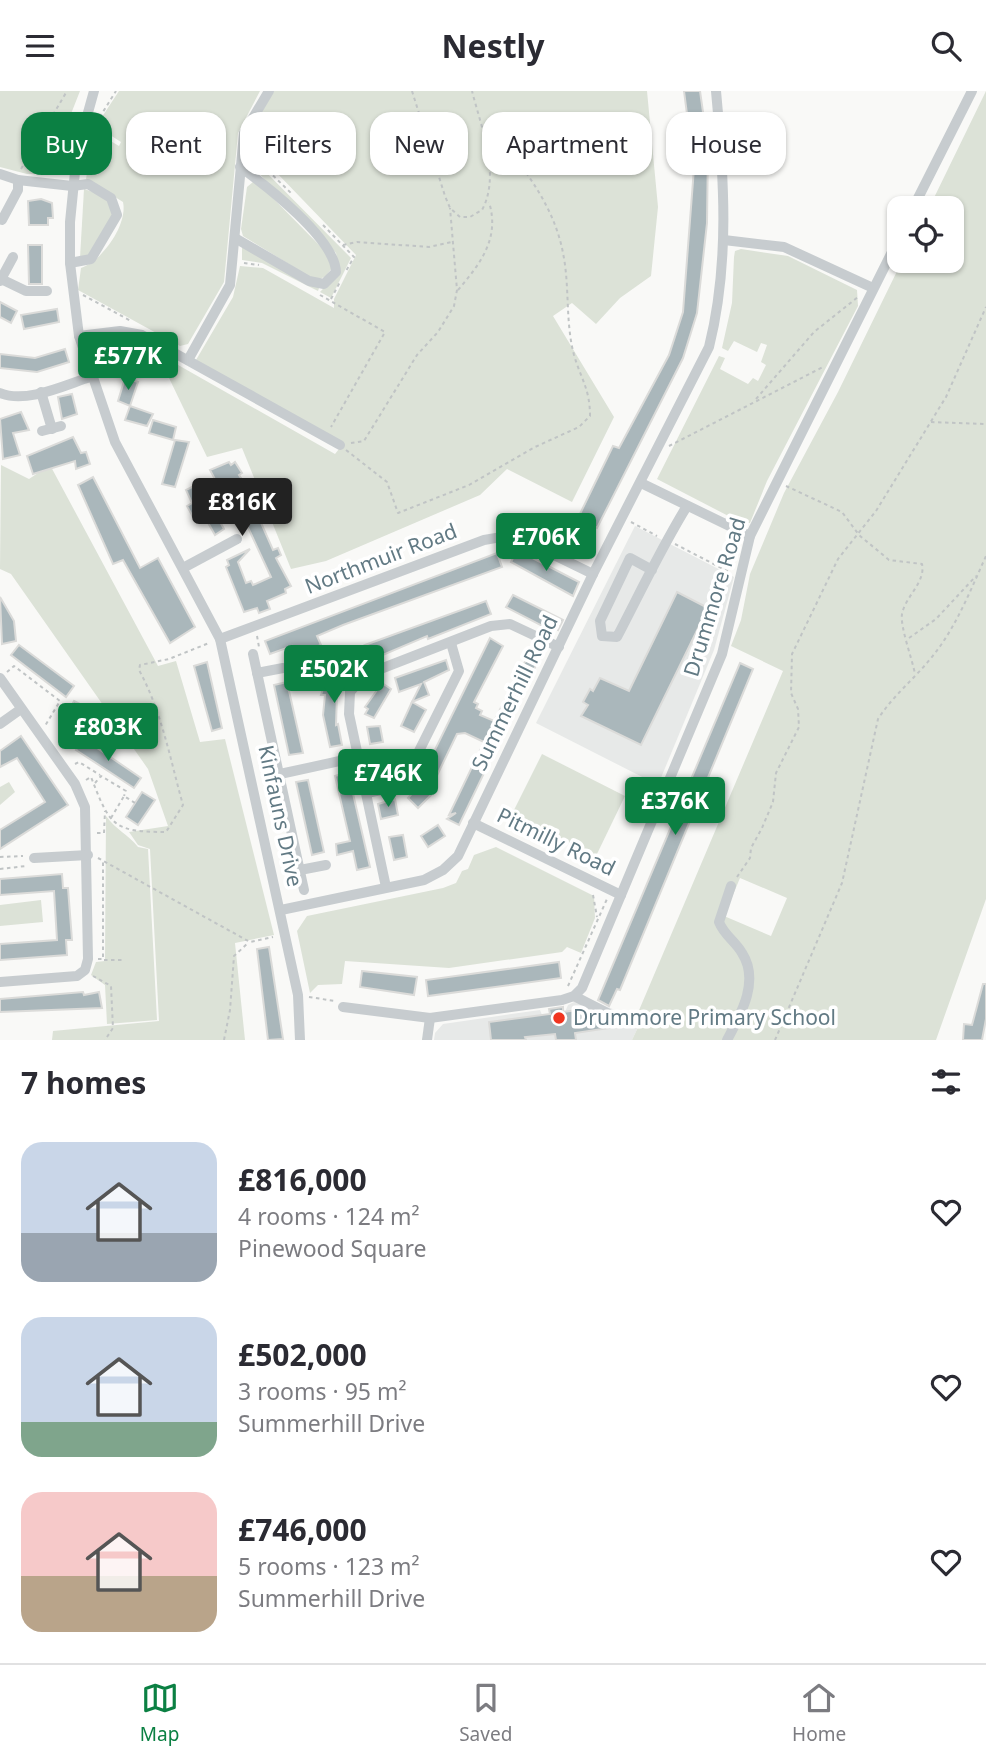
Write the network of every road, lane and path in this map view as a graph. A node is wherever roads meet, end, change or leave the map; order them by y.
1 (67, 91) edge
2 (94, 91) edge
3 (270, 91) edge
4 (412, 91) edge
5 (472, 91) edge
6 (716, 91) edge
7 (972, 91) edge
8 (257, 112) edge
9 (482, 132) edge
10 (240, 167) edge
11 (0, 174) edge
12 (252, 175) edge
13 (489, 175) edge
14 (527, 175) edge
15 (17, 180) junction
16 (72, 186) junction
17 (919, 196) edge
18 (488, 199) junction
19 (450, 208) junction
20 (2, 220) dead end
21 (235, 238) junction
22 (724, 240) junction
23 (453, 242) junction
24 (343, 246) dead end
25 (13, 257) dead end
26 (887, 261) edge
27 (232, 262) junction
28 (70, 263) junction
29 (261, 265) dead end
30 (1, 280) edge
31 (873, 288) junction
32 (47, 291) dead end
33 (457, 291) junction
34 (72, 292) junction
35 (320, 294) dead end
36 (986, 307) edge
37 (142, 335) junction
38 (79, 336) junction
39 (188, 361) junction
40 (834, 364) junction
41 (90, 376) junction
42 (41, 392) junction
43 (0, 393) edge
44 (753, 402) junction
45 (929, 422) junction
46 (986, 424) edge
47 (52, 429) dead end
48 (325, 437) junction
49 (340, 445) junction
50 (655, 452) junction
51 (775, 482) junction
52 (641, 483) junction
53 (687, 506) junction
54 (624, 519) junction
55 (859, 535) junction
56 (750, 536) junction
57 (237, 539) dead end
58 (666, 540) junction
59 (986, 556) edge
60 (183, 568) junction
61 (652, 570) junction
62 (593, 574) junction
63 (978, 574) junction
64 (741, 577) junction
65 (220, 639) junction
66 (908, 639) junction
67 (451, 643) junction
68 (559, 647) junction
69 (253, 654) dead end
70 (283, 669) dead end
71 (257, 673) junction
72 (915, 676) junction
73 (0, 679) edge
74 (21, 709) junction
75 (0, 724) edge
76 (39, 736) junction
77 (358, 757) junction
78 (65, 771) junction
79 (280, 774) junction
80 (101, 776) junction
81 (75, 784) junction
82 (94, 784) junction
83 (367, 793) junction
84 (124, 796) junction
85 (135, 803) dead end
86 (106, 810) junction
87 (111, 819) junction
88 (473, 823) junction
89 (104, 833) dead end
90 (88, 855) junction
91 (0, 857) edge
92 (34, 858) junction
93 (103, 860) junction
94 (326, 866) dead end
95 (0, 869) edge
96 (300, 870) junction
97 (589, 880) junction
98 (732, 886) joint
99 (386, 887) junction
100 (304, 890) dead end
101 (610, 890) junction
102 (621, 895) junction
103 (281, 910) junction
104 (597, 918) junction
105 (286, 935) junction
106 (250, 942) junction
107 (88, 959) junction
108 (103, 959) junction
109 (123, 960) dead end
110 (85, 970) junction
111 (0, 982) edge
112 (298, 995) junction
113 (574, 996) junction
114 (562, 1000) junction
115 (343, 1007) joint
116 (615, 1017) dead end
117 (430, 1018) junction
118 (105, 1040) edge
119 (224, 1040) edge
120 (300, 1040) edge
121 (427, 1040) edge
122 (727, 1040) edge
123 (775, 1040) edge

1 - 15 path
2 - 16 street, Kinfauns Drive
3 - 8 street
4 - 19 path
5 - 9 path
6 - 22 street, Summerhill Road
7 - 17 street
10 - 21 street
11 - 15 street
12 - 21 street
13 - 18 path
14 - 49 path
15 - 16 street
15 - 20 street
16 - 28 street, Kinfauns Drive
16 - 28 street
18 - 19 path
18 - 33 path
19 - 23 path
21 - 27 street
22 - 31 street
22 - 50 street, Summerhill Road
23 - 24 path
23 - 33 path
25 - 30 street
26 - 31 street, Drummore Road
27 - 29 path
27 - 39 street
28 - 34 street, Kinfauns Drive
30 - 32 street
31 - 40 street, Drummore Road
31 - 44 path
33 - 49 path
34 - 37 path
34 - 38 street, Kinfauns Drive
35 - 48 path
36 - 45 path
37 - 38 street
37 - 39 street
38 - 41 street, Kinfauns Drive
39 - 48 street
40 - 44 path
40 - 51 street, Drummore Road
41 - 42 street
41 - 60 street, Kinfauns Drive
42 - 43 street
42 - 47 street
44 - 50 path
45 - 46 path
45 - 55 path
48 - 49 street
50 - 52 street, Summerhill Road
51 - 55 path
51 - 56 street, Drummore Road
52 - 53 street
52 - 54 street, Summerhill Road
53 - 56 street
53 - 58 street
54 - 58 path
54 - 62 street, Summerhill Road
55 - 66 path
55 - 98 path
56 - 64 street, Drummore Road
57 - 60 street
58 - 61 street
58 - 64 path
59 - 63 path
60 - 65 street, Kinfauns Drive
61 - 61 street
62 - 65 street, Northmuir Road
62 - 68 street, Summerhill Road
63 - 66 path
63 - 72 path
64 - 102 street, Drummore Road
65 - 87 path
65 - 103 street, Kinfauns Drive
66 - 72 path
67 - 68 street
67 - 77 street
67 - 83 street
68 - 88 street, Summerhill Road
69 - 71 street
70 - 71 street
71 - 79 street
72 - 123 path
73 - 74 street
73 - 76 path
74 - 75 street
74 - 76 street
76 - 78 street
77 - 79 street
77 - 83 street
78 - 80 path
78 - 81 street
79 - 96 street
80 - 82 path
80 - 84 path
81 - 82 path
81 - 90 street
82 - 86 path
83 - 99 street
84 - 85 path
84 - 87 path
86 - 87 path
86 - 89 path
88 - 97 street, Pitmilly Road
88 - 99 street, Summerhill Road
90 - 92 street
90 - 93 path
90 - 107 street
91 - 92 path
92 - 95 path
93 - 106 path
93 - 108 path
94 - 96 street
96 - 100 street
97 - 101 street, Pitmilly Road
97 - 104 path
98 - 122 street
99 - 103 street, Summerhill Road
101 - 102 street, Pitmilly Road
101 - 104 path
102 - 113 street, Drummore Road
103 - 105 street, Kinfauns Drive
104 - 114 path
105 - 106 path
105 - 112 street, Kinfauns Drive
106 - 119 path
107 - 108 path
107 - 110 street
108 - 109 path
110 - 111 street
110 - 118 path
112 - 115 path
112 - 120 street, Kinfauns Drive
113 - 114 street
113 - 116 street
114 - 117 street
115 - 117 street
117 - 121 street

